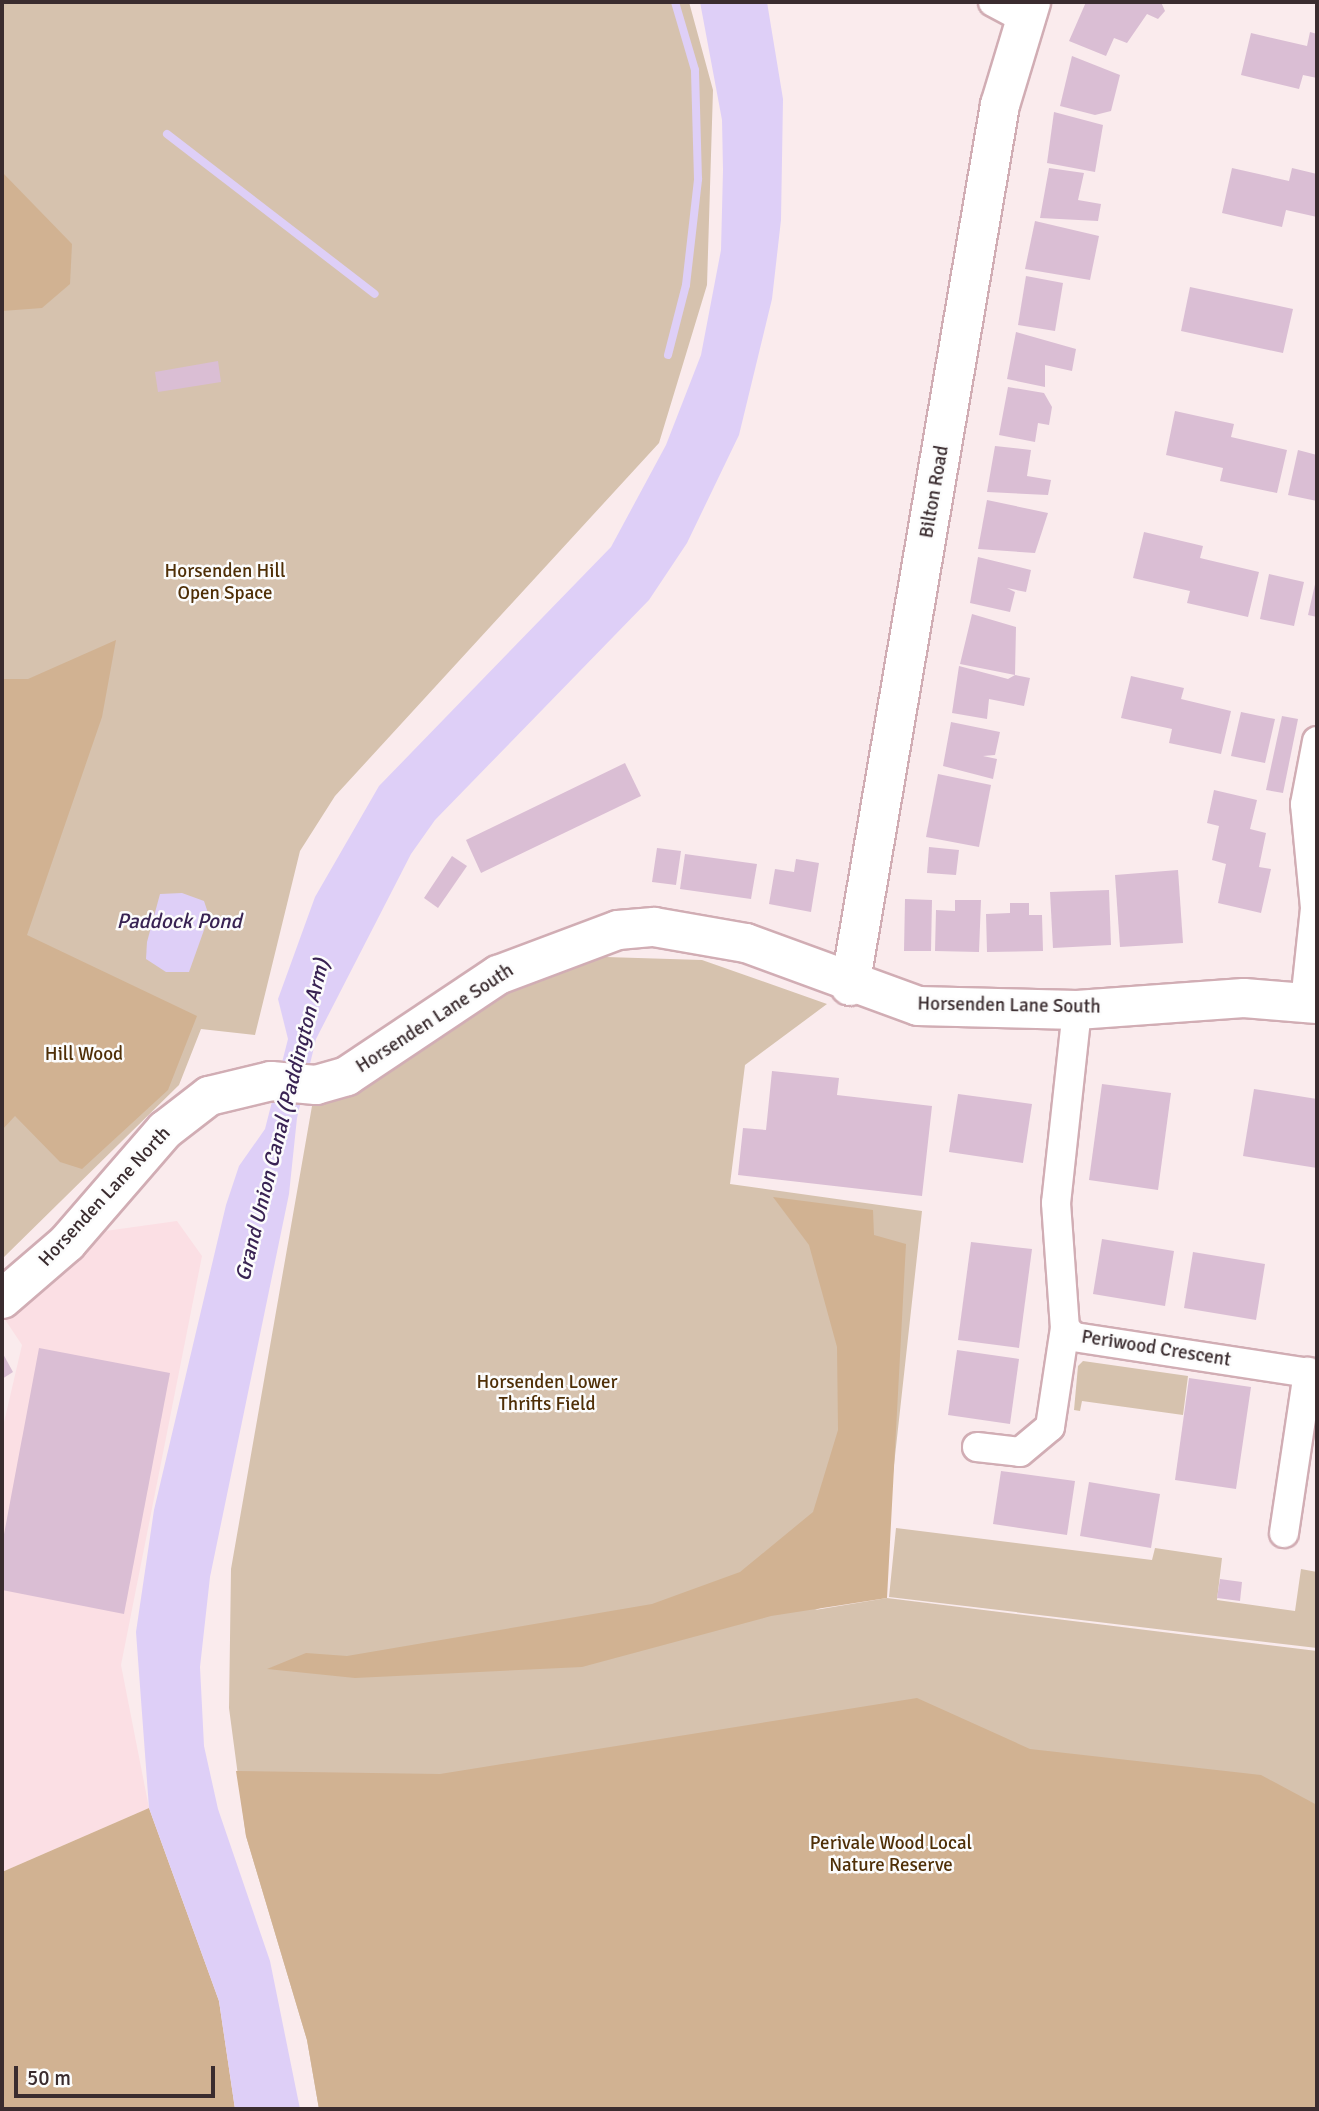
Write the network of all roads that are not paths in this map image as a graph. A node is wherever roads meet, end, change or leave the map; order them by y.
1 (1016, 7) edge
2 (1317, 741) edge
3 (850, 986) junction
4 (1311, 1003) edge
5 (1077, 1010) junction
6 (209, 1096) joint
7 (2, 1299) edge
8 (1065, 1328) junction
9 (1312, 1373) edge
10 (977, 1447) dead end
11 (1284, 1533) dead end

1 - 3 street, Bilton Road
2 - 4 street
3 - 5 street, Horsenden Lane South
3 - 6 street, Horsenden Lane South
4 - 5 street, Horsenden Lane South
5 - 8 street, Periwood Crescent
6 - 7 street, Horsenden Lane North
8 - 9 street, Periwood Crescent
8 - 10 street
9 - 11 street

